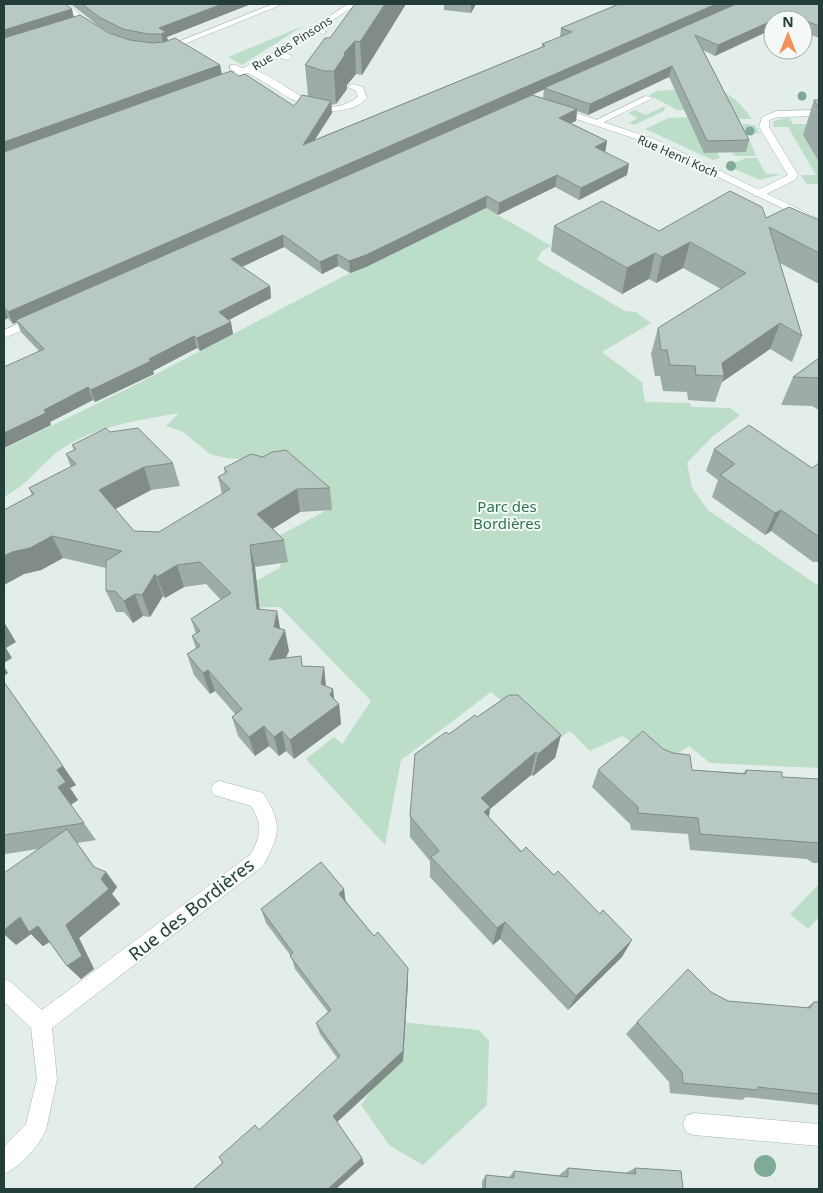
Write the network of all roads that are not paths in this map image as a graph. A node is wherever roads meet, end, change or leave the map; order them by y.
1 (64, 4) edge
2 (279, 4) edge
3 (353, 4) edge
4 (82, 22) junction
5 (72, 25) edge
6 (97, 30) edge
7 (152, 51) edge
8 (277, 54) junction
9 (288, 57) dead end
10 (233, 67) dead end
11 (246, 72) junction
12 (207, 85) edge
13 (352, 87) dead end
14 (649, 98) dead end
15 (552, 108) edge
16 (819, 113) edge
17 (595, 123) junction
18 (758, 194) junction
19 (796, 212) junction
20 (786, 220) edge
21 (819, 223) edge
22 (48, 315) edge
23 (4, 333) edge
24 (220, 789) dead end
25 (4, 989) edge
26 (41, 1023) junction
27 (694, 1124) dead end
28 (819, 1135) edge
29 (4, 1162) edge

1 - 4 street
2 - 7 street
3 - 8 street, Rue des Pinsons
4 - 5 street
4 - 6 street
8 - 9 street
8 - 11 street, Rue des Pinsons
10 - 11 street
11 - 12 street, Rue des Pinsons
11 - 13 street
14 - 17 street
15 - 17 street, Rue Henri Koch
16 - 18 street
17 - 18 street, Rue Henri Koch
18 - 19 street, Rue Henri Koch
19 - 20 street
19 - 21 street, Rue Henri Koch
22 - 23 street
24 - 26 street, Rue des Bordières
25 - 26 street
26 - 29 street
27 - 28 street

